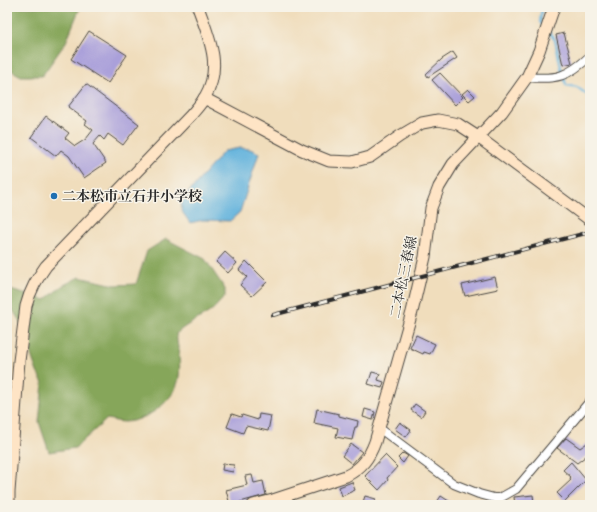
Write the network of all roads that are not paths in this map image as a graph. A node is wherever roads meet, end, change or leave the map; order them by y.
1 (198, 7) edge
2 (554, 7) edge
3 (590, 56) edge
4 (527, 77) junction
5 (204, 98) junction
6 (478, 137) junction
7 (590, 220) edge
8 (590, 401) edge
9 (379, 428) junction
10 (9, 505) edge
11 (253, 505) edge

1 - 5 street
2 - 4 street, 二本松三春線
3 - 4 street
4 - 6 street, 二本松三春線
5 - 6 street
5 - 10 street
6 - 7 street
6 - 9 street, 二本松三春線
8 - 9 street
9 - 11 street, 二本松三春線

